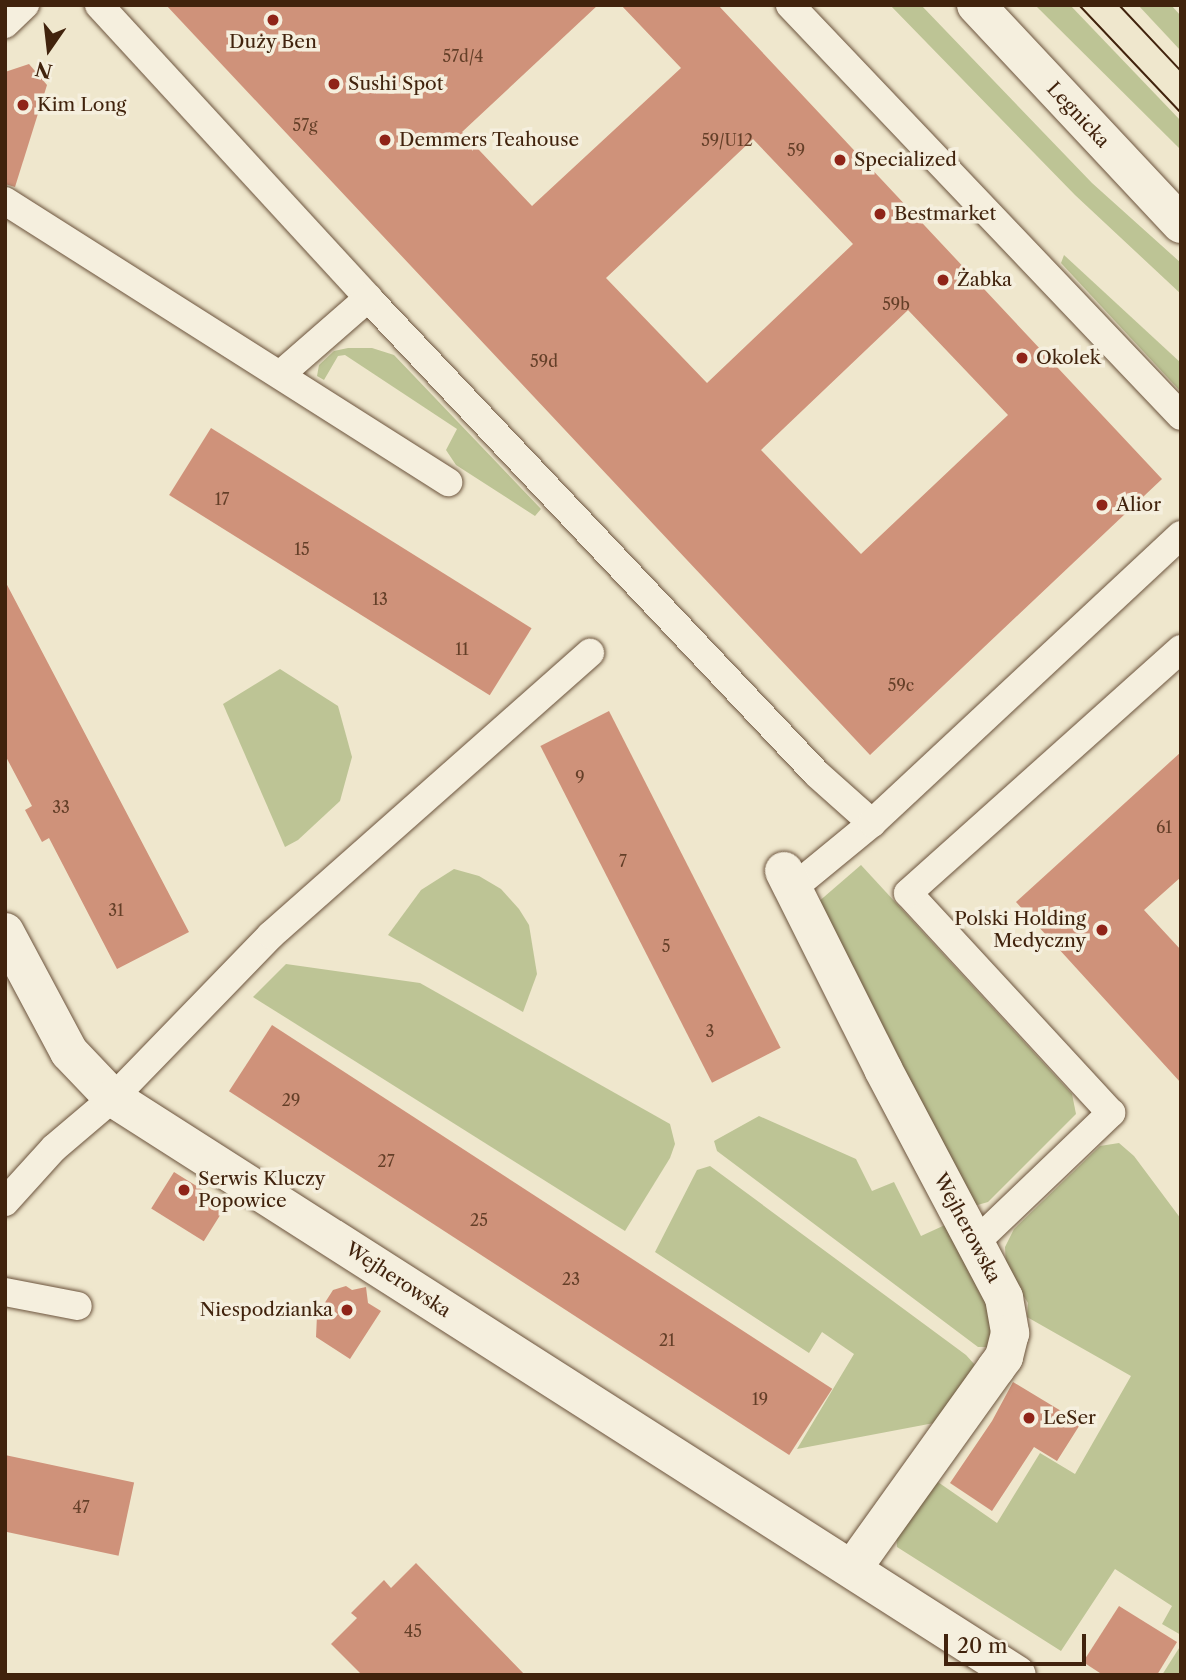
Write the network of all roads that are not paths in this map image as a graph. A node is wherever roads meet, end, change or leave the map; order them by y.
1 (25, 5) edge
2 (99, 5) edge
3 (790, 5) edge
4 (976, 5) edge
5 (5, 23) edge
6 (5, 201) edge
7 (1181, 224) edge
8 (368, 298) junction
9 (281, 374) junction
10 (1181, 416) edge
11 (448, 482) dead end
12 (1181, 535) edge
13 (1181, 649) edge
14 (590, 653) dead end
15 (872, 823) junction
16 (789, 880) joint
17 (5, 932) edge
18 (113, 1098) junction
19 (5, 1202) edge
20 (974, 1244) junction
21 (5, 1292) edge
22 (78, 1306) dead end
23 (852, 1569) junction
24 (1017, 1675) edge

1 - 5 lane
2 - 8 lane
3 - 10 lane
4 - 7 street, Legnicka
6 - 9 lane
8 - 9 lane
8 - 15 lane
9 - 11 lane
12 - 15 lane
13 - 20 lane
14 - 18 lane
15 - 16 lane
16 - 20 street, Wejherowska
17 - 18 street, Wejherowska
18 - 19 lane
18 - 23 street, Wejherowska
20 - 23 street, Wejherowska
21 - 22 lane
23 - 24 street, Wejherowska

